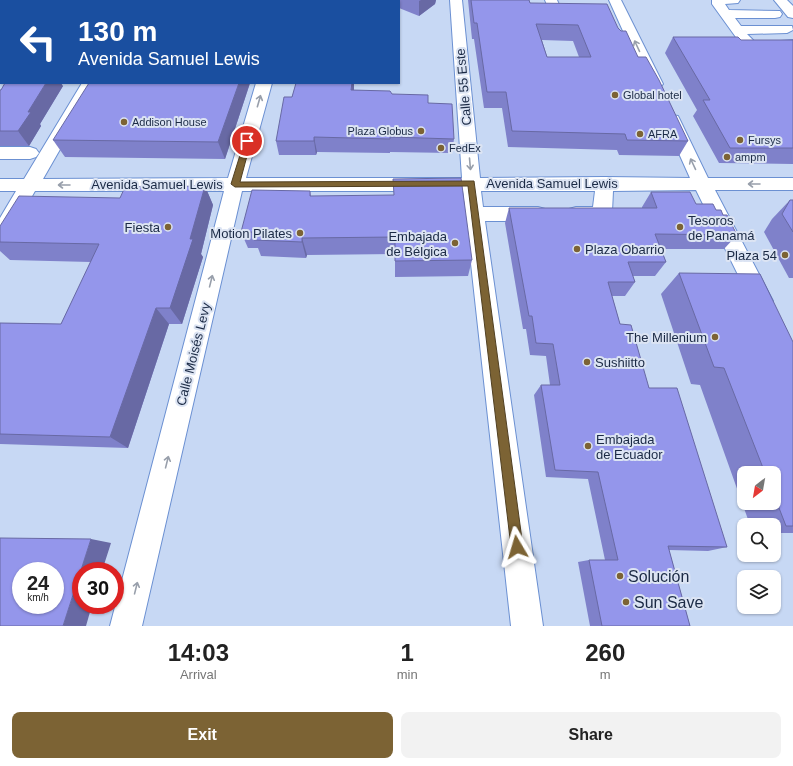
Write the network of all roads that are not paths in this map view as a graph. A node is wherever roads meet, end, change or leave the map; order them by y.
1 (456, 0) edge
2 (615, 0) edge
3 (734, 0) edge
4 (780, 0) edge
5 (726, 14) junction
6 (775, 14) dead end
7 (793, 14) edge
8 (787, 29) dead end
9 (737, 30) junction
10 (793, 44) edge
11 (89, 84) edge
12 (264, 84) edge
13 (0, 153) edge
14 (30, 153) dead end
15 (793, 168) edge
16 (471, 183) junction
17 (605, 183) junction
18 (235, 184) junction
19 (702, 184) junction
20 (732, 184) junction
21 (793, 184) edge
22 (0, 185) edge
23 (30, 185) junction
24 (475, 214) junction
25 (0, 235) edge
26 (771, 318) edge
27 (126, 626) edge
28 (527, 626) edge

1 -> 16 street, Calle 55 Este
19 -> 2 street
3 - 5 street
4 - 7 street
5 - 6 street
5 - 9 street
8 - 9 street
9 - 10 street
11 - 23 street
18 -> 12 street, Calle Moisés Levy
13 - 14 street
15 - 20 street
16 - 17 street, Avenida Samuel Lewis
16 - 18 street, Avenida Samuel Lewis
16 - 24 street, Calle 55 Este
17 - 19 street, Avenida Samuel Lewis
17 - 24 street
18 -> 23 street, Avenida Samuel Lewis
27 -> 18 street, Calle Moisés Levy
19 - 20 street, Avenida Samuel Lewis
19 - 26 street
21 -> 20 street, Avenida Samuel Lewis
22 - 23 street, Avenida Samuel Lewis
23 - 25 street
24 - 28 street, Calle 55 Este

